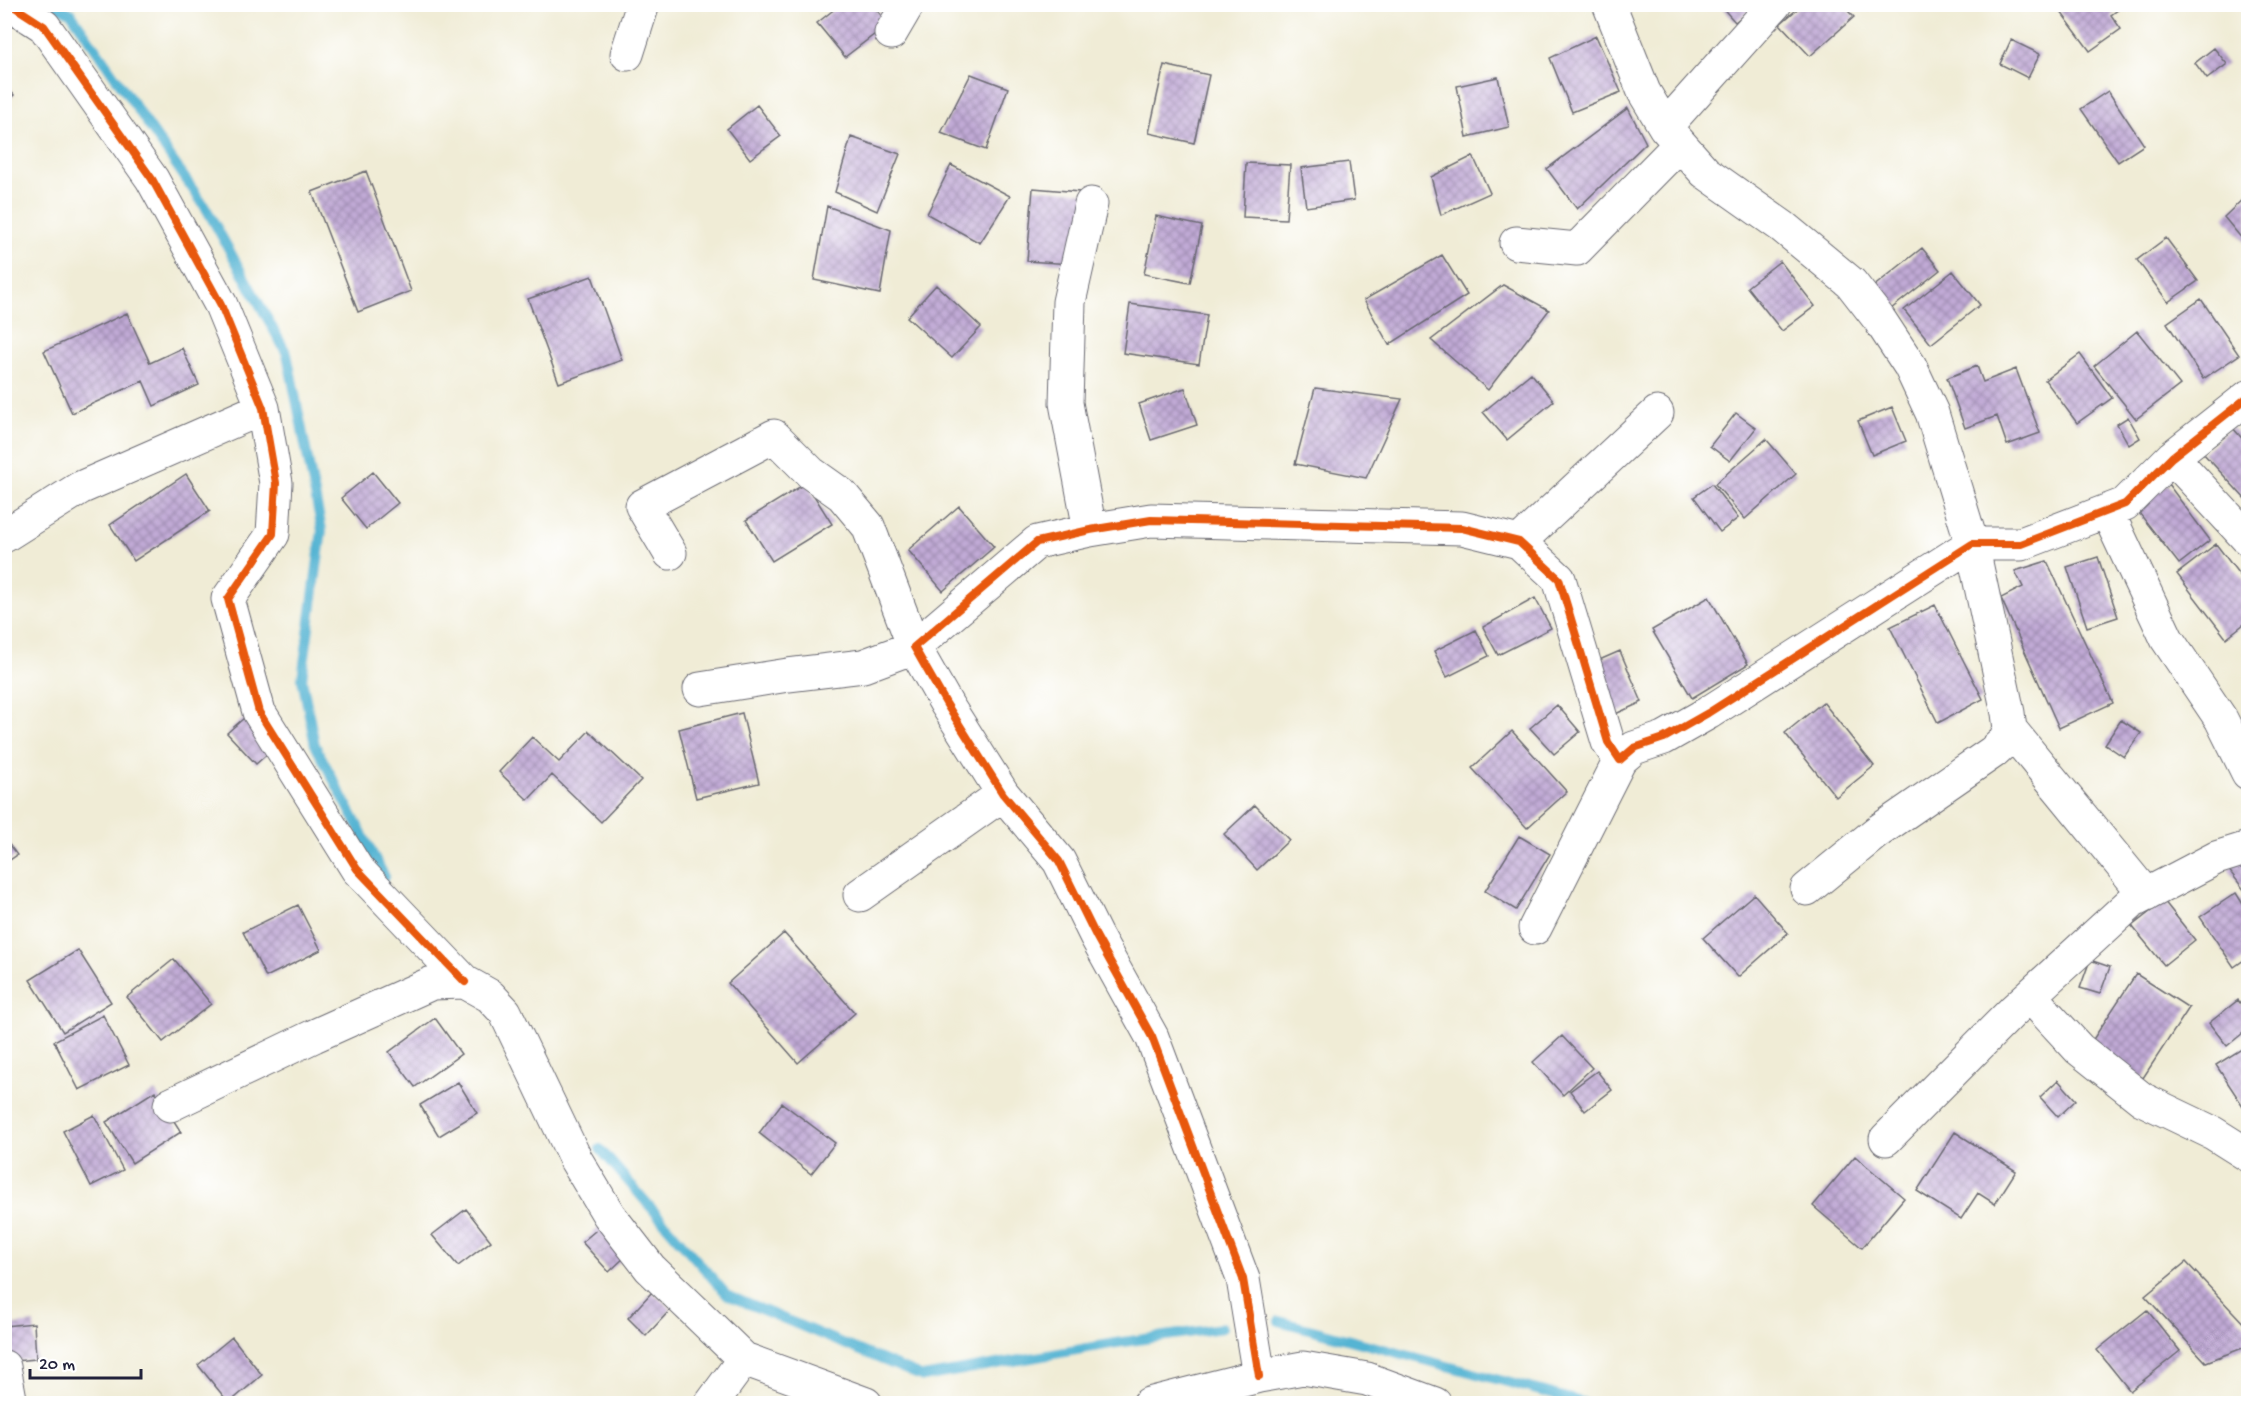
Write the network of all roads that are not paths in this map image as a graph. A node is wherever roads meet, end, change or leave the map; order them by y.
1 (10, 4) edge
2 (643, 4) edge
3 (908, 4) edge
4 (1609, 4) edge
5 (1775, 4) edge
6 (891, 33) dead end
7 (627, 54) dead end
8 (1673, 135) junction
9 (1091, 204) dead end
10 (1516, 243) dead end
11 (2248, 397) edge
12 (263, 408) junction
13 (1657, 413) dead end
14 (2172, 457) junction
15 (2107, 511) junction
16 (1090, 530) junction
17 (4, 536) edge
18 (2248, 539) edge
19 (1519, 542) junction
20 (1972, 544) junction
21 (670, 553) dead end
22 (914, 647) junction
23 (700, 689) dead end
24 (2010, 729) junction
25 (1620, 760) junction
26 (2248, 773) edge
27 (1003, 794) junction
28 (2248, 848) edge
29 (1807, 889) dead end
30 (860, 895) dead end
31 (2146, 895) junction
32 (1535, 928) dead end
33 (465, 982) junction
34 (2030, 996) junction
35 (170, 1106) dead end
36 (1886, 1139) dead end
37 (2248, 1155) edge
38 (744, 1359) junction
39 (4, 1367) edge
40 (1259, 1376) junction
41 (11, 1404) edge
42 (711, 1404) edge
43 (866, 1404) edge
44 (1149, 1404) edge
45 (1435, 1404) edge

1 - 12 street
2 - 7 street
3 - 6 street
4 - 8 street
5 - 8 street
8 - 10 street
8 - 20 street
9 - 16 street
11 - 14 street
12 - 17 street
12 - 33 street
13 - 19 street
14 - 15 street
14 - 18 street
15 - 20 street
15 - 26 street
16 - 19 street
16 - 22 street
19 - 25 street
20 - 24 street
20 - 25 street
21 - 22 street
22 - 23 street
22 - 27 street
24 - 29 street
24 - 31 street
25 - 32 street
27 - 30 street
27 - 40 street
28 - 31 street
31 - 34 street
33 - 35 street
33 - 38 street
34 - 36 street
34 - 37 street
38 - 42 street
38 - 43 street
39 - 41 street
40 - 44 street
40 - 45 street

